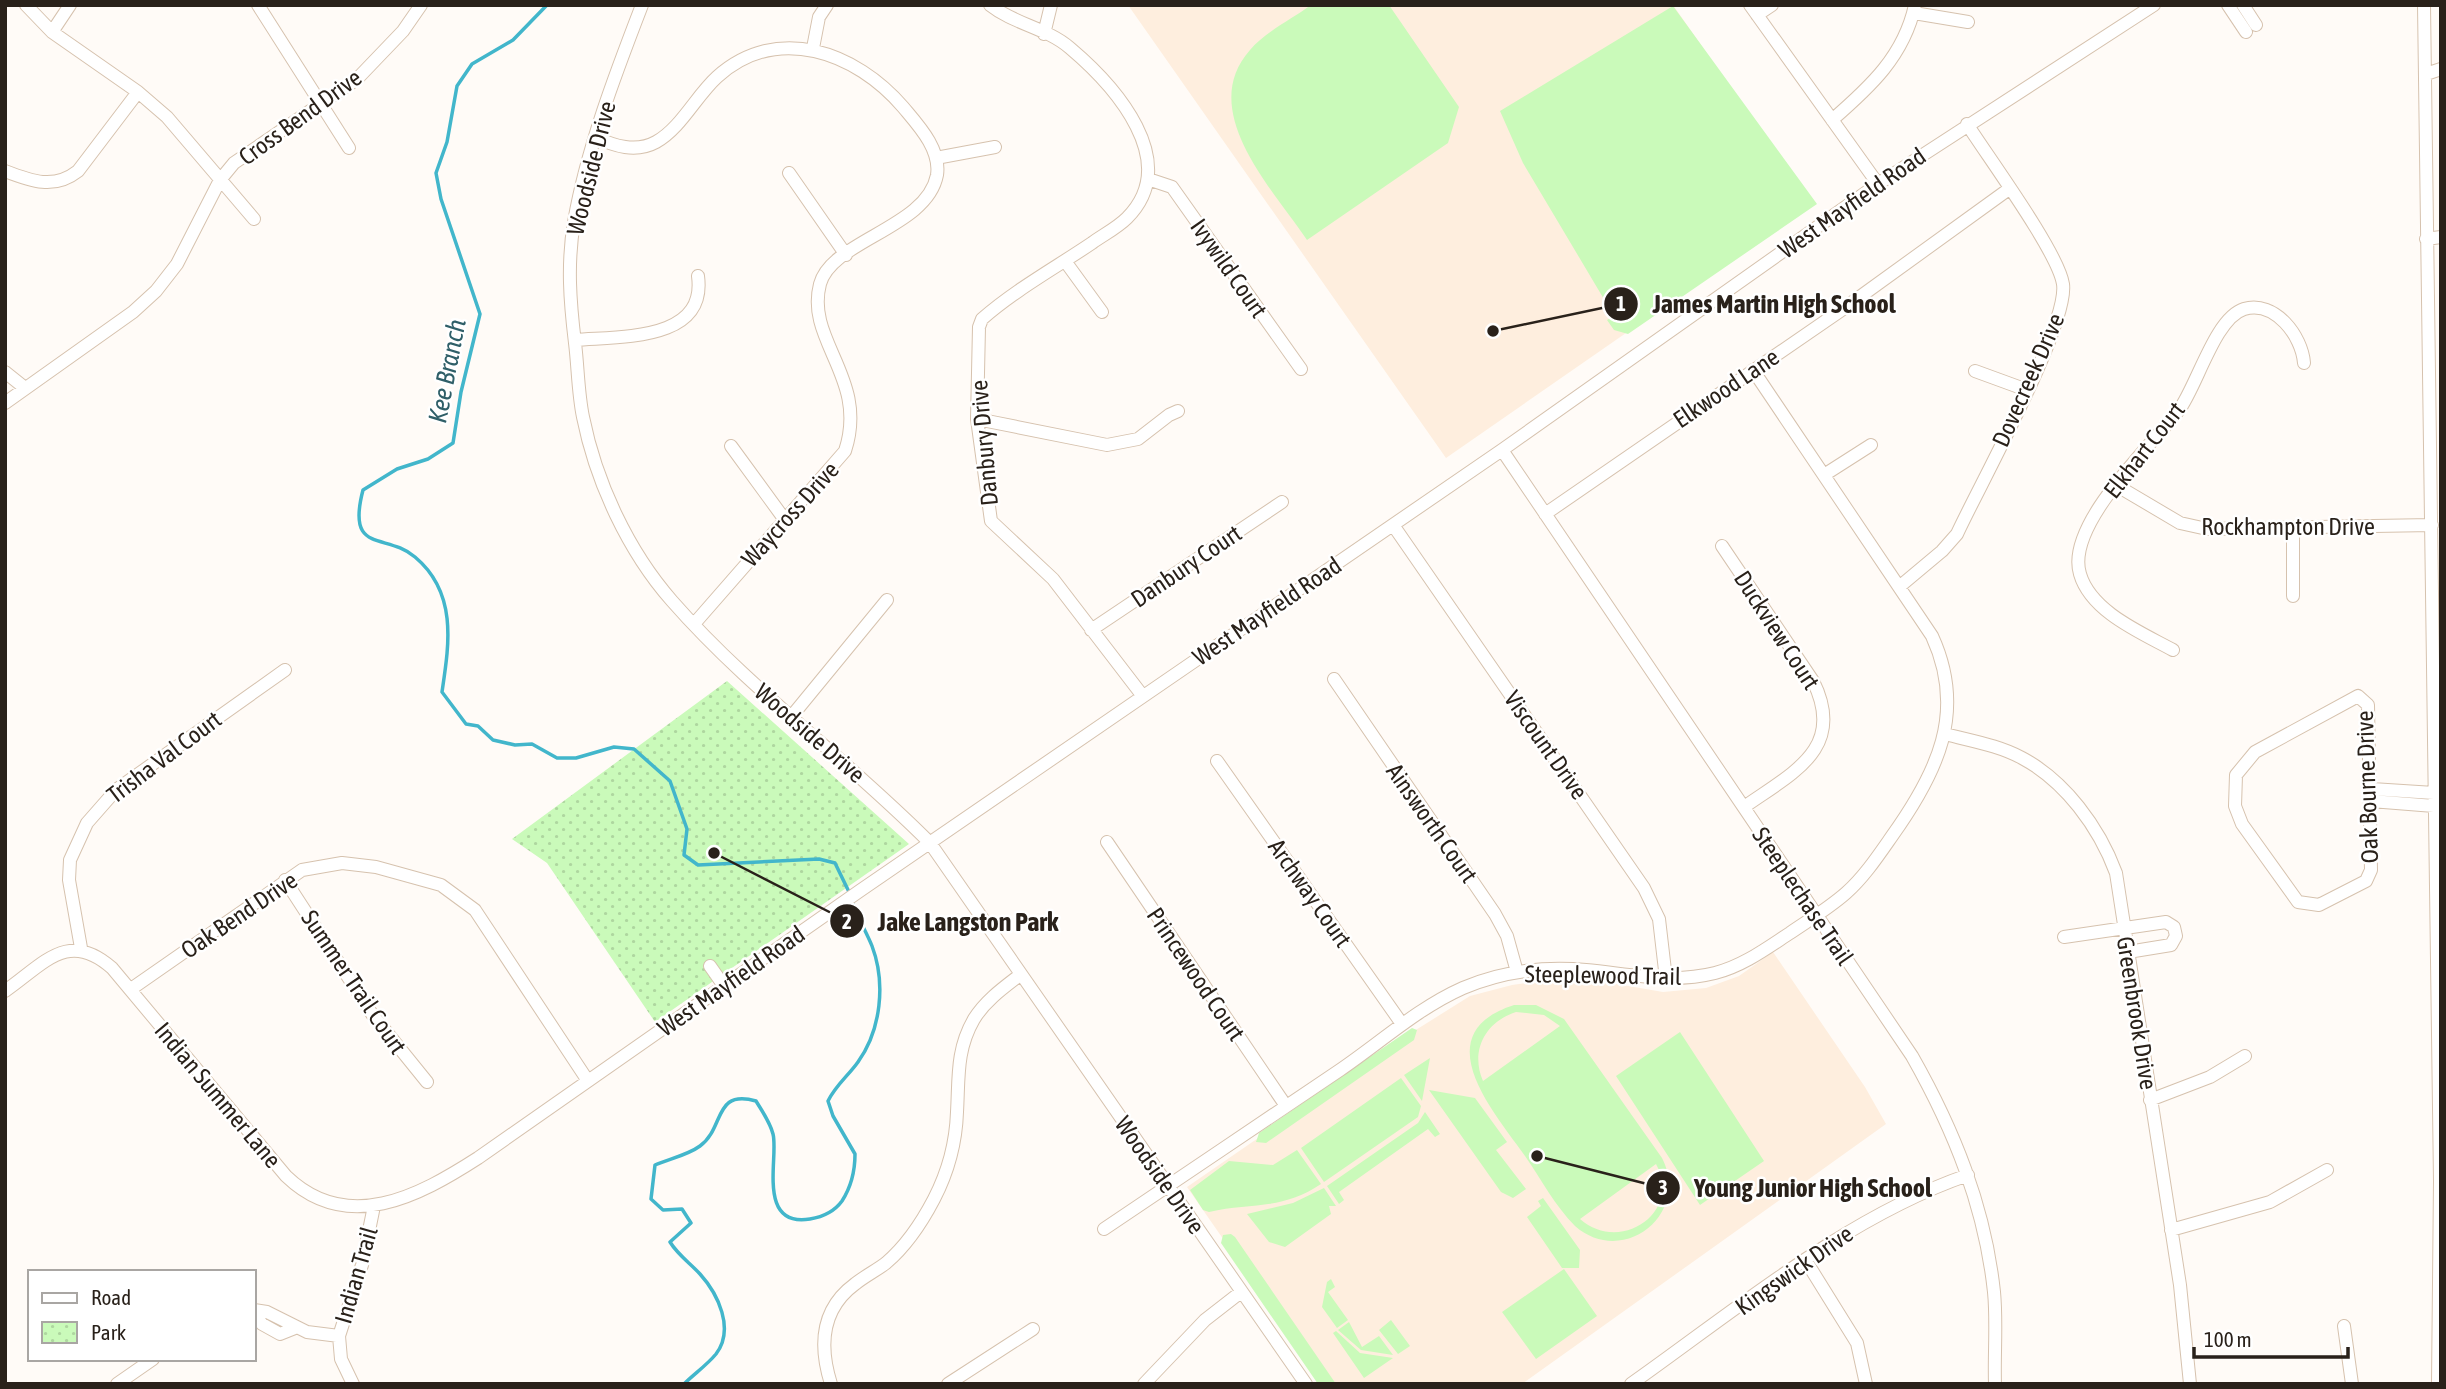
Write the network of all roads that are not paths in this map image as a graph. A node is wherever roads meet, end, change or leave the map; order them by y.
1 (26, 5) edge
2 (70, 5) edge
3 (258, 5) edge
4 (421, 5) edge
5 (642, 5) edge
6 (827, 5) edge
7 (990, 5) edge
8 (1051, 5) edge
9 (1772, 5) edge
10 (2154, 5) edge
11 (2228, 5) edge
12 (2243, 5) edge
13 (2424, 5) edge
14 (1914, 9) edge
15 (1754, 10) edge
16 (1968, 22) dead end
17 (52, 32) junction
18 (1044, 34) junction
19 (813, 48) junction
20 (2441, 69) edge
21 (2426, 74) junction
22 (138, 92) junction
23 (322, 103) junction
24 (1832, 120) junction
25 (1967, 124) junction
26 (595, 138) junction
27 (995, 147) dead end
28 (348, 148) dead end
29 (936, 158) junction
30 (5, 171) edge
31 (789, 173) dead end
32 (1148, 179) junction
33 (220, 180) junction
34 (1878, 184) junction
35 (2009, 190) junction
36 (254, 219) dead end
37 (2441, 237) edge
38 (2427, 239) junction
39 (846, 255) junction
40 (1065, 261) junction
41 (698, 276) dead end
42 (1102, 312) dead end
43 (575, 340) junction
44 (2304, 363) dead end
45 (2435, 365) edge
46 (1301, 369) dead end
47 (1753, 370) junction
48 (1975, 371) dead end
49 (5, 372) edge
50 (25, 388) junction
51 (2027, 390) junction
52 (5, 402) edge
53 (1178, 411) dead end
54 (978, 419) junction
55 (2436, 420) edge
56 (1871, 445) dead end
57 (731, 446) dead end
58 (1502, 450) junction
59 (1824, 475) junction
60 (2114, 484) junction
61 (1282, 502) dead end
62 (1545, 514) junction
63 (785, 520) junction
64 (1393, 525) junction
65 (2432, 525) junction
66 (2293, 528) junction
67 (1723, 546) dead end
68 (1899, 587) junction
69 (2292, 596) dead end
70 (887, 600) dead end
71 (694, 624) junction
72 (1091, 630) junction
73 (2173, 650) dead end
74 (285, 670) dead end
75 (1334, 680) dead end
76 (1142, 695) junction
77 (790, 717) junction
78 (1945, 734) junction
79 (1217, 761) dead end
80 (2371, 795) junction
81 (2434, 799) junction
82 (1744, 807) junction
83 (1107, 842) dead end
84 (930, 843) junction
85 (285, 880) junction
86 (1816, 915) junction
87 (2124, 927) junction
88 (2064, 937) dead end
89 (81, 948) junction
90 (2128, 952) junction
91 (710, 966) dead end
92 (1517, 972) junction
93 (1020, 975) junction
94 (1666, 979) junction
95 (724, 986) junction
96 (131, 989) junction
97 (5, 992) edge
98 (1402, 1024) junction
99 (2245, 1056) dead end
100 (588, 1081) junction
101 (427, 1082) dead end
102 (2150, 1100) junction
103 (1286, 1106) junction
104 (2327, 1170) dead end
105 (1968, 1175) junction
106 (1168, 1186) junction
107 (374, 1206) junction
108 (1104, 1229) dead end
109 (2171, 1230) junction
110 (1806, 1261) junction
111 (1241, 1292) junction
112 (256, 1314) edge
113 (2344, 1326) dead end
114 (1033, 1329) dead end
115 (339, 1336) junction
116 (150, 1361) edge
117 (117, 1384) edge
118 (353, 1384) edge
119 (831, 1384) edge
120 (948, 1384) edge
121 (1144, 1384) edge
122 (1306, 1384) edge
123 (1631, 1384) edge
124 (1866, 1384) edge
125 (1995, 1384) edge
126 (2190, 1384) edge
127 (2352, 1384) edge
128 (2438, 1384) edge

1 - 17 street
2 - 17 street
3 - 23 street
4 - 23 street, Cross Bend Drive
5 - 26 street, Woodside Drive
6 - 19 street
7 - 18 street
8 - 18 street
9 - 15 street
10 - 25 street, West Mayfield Road
11 - 12 street
13 - 21 street
14 - 16 street
14 - 24 street
15 - 24 street
17 - 22 street
18 - 32 street
19 - 26 street
19 - 29 street
20 - 21 street
21 - 38 street
22 - 30 street
22 - 33 street
23 - 28 street
23 - 33 street, Cross Bend Drive
24 - 34 street
25 - 34 street, West Mayfield Road
25 - 35 street, Dovecreek Drive
26 - 43 street, Woodside Drive
27 - 29 street
29 - 39 street, Waycross Drive
31 - 39 street
32 - 40 street, Danbury Drive
32 - 46 street, Ivywild Court
33 - 36 street
33 - 50 street, Cross Bend Drive
34 - 58 street, West Mayfield Road
35 - 47 street, Elkwood Lane
35 - 51 street, Dovecreek Drive
37 - 38 street
38 - 45 street
39 - 63 street, Waycross Drive
40 - 42 street
40 - 54 street, Danbury Drive
41 - 43 street
43 - 71 street, Woodside Drive
44 - 60 street, Elkhart Court
45 - 55 street
47 - 59 street, Steeplewood Trail
47 - 62 street, Elkwood Lane
48 - 51 street
49 - 50 street
50 - 52 street, Cross Bend Drive
51 - 68 street, Dovecreek Drive
53 - 54 street
54 - 72 street, Danbury Drive
55 - 65 street
56 - 59 street
57 - 63 street
58 - 62 street, Steeplechase Trail
58 - 64 street, West Mayfield Road
59 - 68 street, Steeplewood Trail
60 - 66 street, Rockhampton Drive
60 - 73 street, Elkhart Court
61 - 72 street, Danbury Court
62 - 82 street, Steeplechase Trail
63 - 71 street, Waycross Drive
64 - 76 street, West Mayfield Road
64 - 94 street, Viscount Drive
65 - 66 street, Rockhampton Drive
65 - 81 street
66 - 69 street
67 - 82 street, Duckview Court
68 - 78 street, Steeplewood Trail
70 - 77 street
71 - 77 street, Woodside Drive
72 - 76 street, Danbury Drive
74 - 89 street, Trisha Val Court
75 - 92 street, Ainsworth Court
76 - 84 street, West Mayfield Road
77 - 84 street, Woodside Drive
78 - 86 street, Steeplewood Trail
78 - 87 street, Greenbrook Drive
79 - 98 street, Archway Court
80 - 80 street, Oak Bourne Drive
80 - 81 street
81 - 128 street
82 - 86 street, Steeplechase Trail
83 - 103 street, Princewood Court
84 - 93 street, Woodside Drive
84 - 95 street, West Mayfield Road
85 - 96 street, Oak Bend Drive
85 - 100 street, Oak Bend Drive
85 - 101 street, Summer Trail Court
86 - 94 street, Steeplewood Trail
86 - 105 street, Steeplechase Trail
87 - 88 street
87 - 90 street, Greenbrook Drive
87 - 90 street
89 - 96 street, Indian Summer Lane
89 - 97 street
90 - 102 street, Greenbrook Drive
91 - 95 street
92 - 94 street, Steeplewood Trail
92 - 98 street, Steeplewood Trail
93 - 106 street, Woodside Drive
93 - 119 street
95 - 100 street, West Mayfield Road
96 - 107 street, Indian Summer Lane
98 - 103 street, Steeplewood Trail
99 - 102 street
100 - 107 street, West Mayfield Road
102 - 109 street, Greenbrook Drive
103 - 106 street, Steeplewood Trail
104 - 109 street
105 - 110 street, Kingswick Drive
105 - 125 street, Steeplechase Trail
106 - 108 street, Steeplewood Trail
106 - 111 street, Woodside Drive
107 - 115 street, Indian Trail
109 - 126 street, Greenbrook Drive
110 - 123 street, Kingswick Drive
110 - 124 street
111 - 121 street
111 - 122 street, Woodside Drive
112 - 115 street
113 - 127 street
114 - 120 street
115 - 118 street, Indian Trail
116 - 117 street

